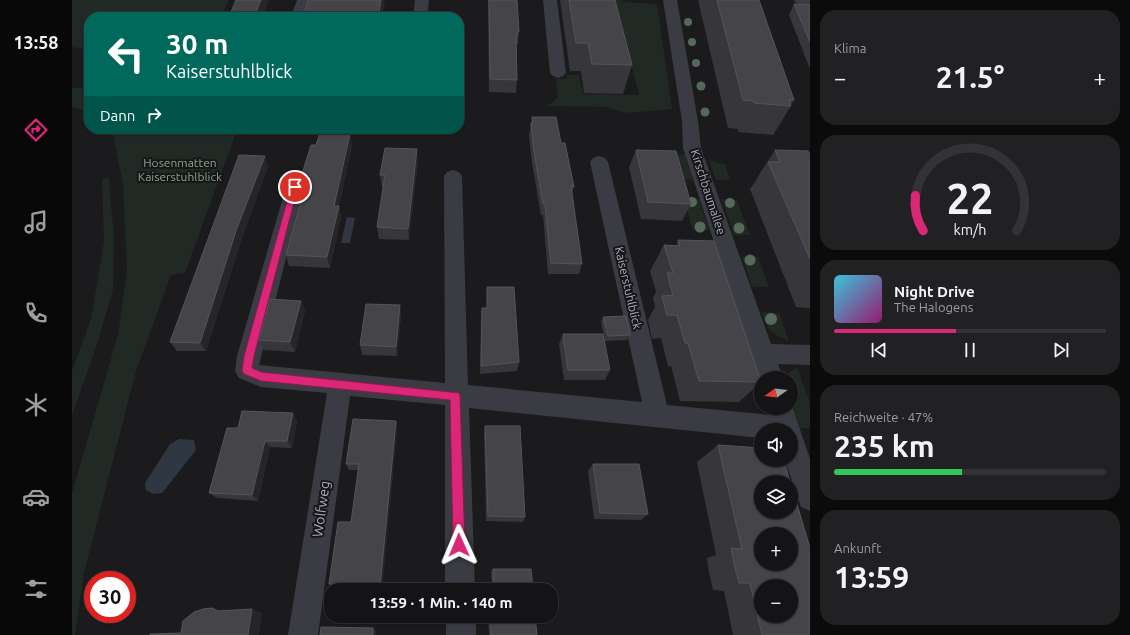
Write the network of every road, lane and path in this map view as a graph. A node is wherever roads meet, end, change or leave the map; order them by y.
1 (304, 0) edge
2 (422, 0) edge
3 (550, 0) edge
4 (670, 0) edge
5 (801, 0) edge
6 (810, 3) edge
7 (300, 12) edge
8 (421, 12) edge
9 (558, 73) dead end
10 (599, 162) dead end
11 (453, 176) dead end
12 (295, 187) dead end
13 (762, 354) junction
14 (810, 355) edge
15 (768, 371) edge
16 (340, 384) junction
17 (455, 396) junction
18 (657, 415) junction
19 (754, 424) edge
20 (798, 461) edge
21 (810, 498) edge
22 (460, 583) edge
23 (460, 623) edge
24 (303, 635) edge
25 (461, 635) edge

1 - 7 street
2 - 8 street
3 - 9 street
4 - 13 street, Kirschbaumallee
5 - 6 street
10 - 18 street, Kaiserstuhlblick
11 - 17 street
12 - 16 street
13 - 14 street
13 - 15 street, Kirschbaumallee
16 - 17 street
16 - 24 street, Wolfweg
17 - 18 street
17 - 22 street
18 - 19 street
20 - 21 street
23 - 25 street

